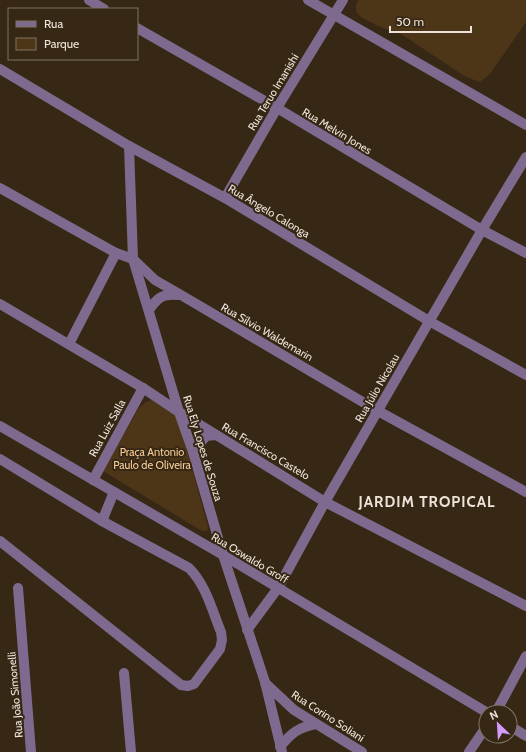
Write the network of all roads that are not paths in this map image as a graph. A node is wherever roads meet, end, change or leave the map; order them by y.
1 (89, 0) edge
2 (308, 0) edge
3 (343, 0) edge
4 (102, 8) edge
5 (334, 15) junction
6 (138, 29) edge
7 (0, 69) edge
8 (277, 108) junction
9 (526, 124) edge
10 (129, 146) junction
11 (526, 157) edge
12 (0, 188) edge
13 (225, 198) junction
14 (482, 230) junction
15 (116, 253) junction
16 (526, 253) edge
17 (133, 259) junction
18 (181, 295) junction
19 (0, 304) edge
20 (149, 310) junction
21 (429, 321) junction
22 (69, 344) junction
23 (526, 375) edge
24 (143, 388) junction
25 (378, 410) junction
26 (179, 412) junction
27 (0, 426) edge
28 (216, 435) junction
29 (193, 452) junction
30 (0, 459) edge
31 (93, 480) junction
32 (114, 492) junction
33 (526, 492) edge
34 (325, 502) junction
35 (102, 521) junction
36 (0, 541) edge
37 (223, 556) junction
38 (18, 588) dead end
39 (278, 588) junction
40 (526, 606) edge
41 (247, 630) junction
42 (526, 656) edge
43 (124, 673) dead end
44 (265, 682) junction
45 (500, 704) edge
46 (478, 707) edge
47 (316, 724) junction
48 (478, 739) edge
49 (281, 750) edge
50 (31, 752) edge
51 (131, 752) edge
52 (362, 752) edge
53 (469, 752) edge

1 - 4 street
2 - 5 street
3 - 5 street, Rua Teruo Imanishi
5 - 8 street, Rua Teruo Imanishi
5 - 9 street
6 - 8 street, Rua Melvin Jones
7 - 10 street, Rua Ângelo Calonga
8 - 13 street, Rua Teruo Imanishi
8 - 14 street, Rua Melvin Jones
10 - 13 street, Rua Ângelo Calonga
10 - 17 street, Rua Ely Lopes de Souza
11 - 14 street, Rua Júlio Nicolau
12 - 15 street, Rua Sílvio Waldemarin
13 - 21 street, Rua Ângelo Calonga
14 - 16 street, Rua Melvin Jones
14 - 21 street, Rua Júlio Nicolau
15 - 17 street, Rua Sílvio Waldemarin
15 - 22 street
17 - 18 street, Rua Sílvio Waldemarin
17 - 20 street, Rua Ely Lopes de Souza
18 - 20 street
18 - 25 street, Rua Sílvio Waldemarin
19 - 22 street, Rua Francisco Castelo
20 - 26 street, Rua Ely Lopes de Souza
21 - 23 street, Rua Ângelo Calonga
21 - 25 street, Rua Júlio Nicolau
22 - 24 street, Rua Francisco Castelo
24 - 26 street, Rua Francisco Castelo
24 - 31 street, Rua Luiz Salla
25 - 33 street, Rua Sílvio Waldemarin
25 - 34 street, Rua Júlio Nicolau
26 - 28 street, Rua Francisco Castelo
26 - 29 street, Rua Ely Lopes de Souza
27 - 31 street, Rua Oswaldo Groff
28 - 29 street
28 - 34 street, Rua Francisco Castelo
29 - 37 street, Rua Ely Lopes de Souza
30 - 35 street
31 - 32 street, Rua Oswaldo Groff
32 - 35 street
32 - 37 street, Rua Oswaldo Groff
34 - 39 street, Rua Júlio Nicolau
34 - 40 street, Rua Francisco Castelo
35 - 36 street
37 - 39 street, Rua Oswaldo Groff
37 - 41 street, Rua Ely Lopes de Souza
38 - 50 street, Rua João Simonelli
39 - 41 street, Rua Júlio Nicolau
39 - 46 street, Rua Oswaldo Groff
41 - 44 street, Rua Ely Lopes de Souza
42 - 45 street
43 - 51 street
44 - 47 street, Rua Corino Soliani
44 - 49 street, Rua Ely Lopes de Souza
47 - 49 street
47 - 52 street, Rua Corino Soliani
48 - 53 street

